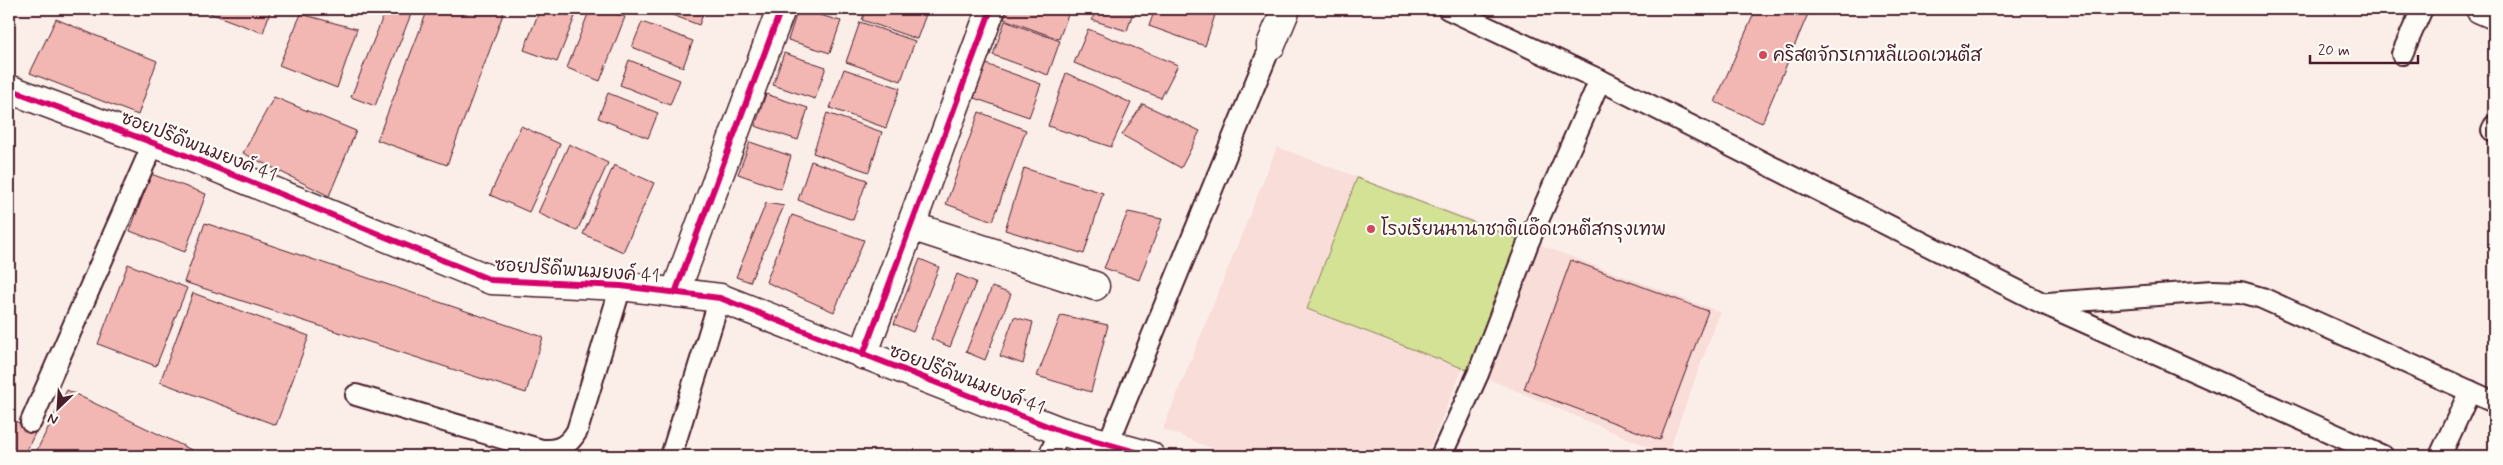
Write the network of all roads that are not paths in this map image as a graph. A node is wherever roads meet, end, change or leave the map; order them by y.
1 (781, 9) edge
2 (991, 9) edge
3 (1286, 9) edge
4 (1448, 9) edge
5 (2422, 9) edge
6 (2480, 9) edge
7 (2494, 15) edge
8 (1271, 45) joint
9 (2402, 54) dead end
10 (1600, 80) junction
11 (9, 89) edge
12 (153, 144) junction
13 (911, 226) junction
14 (621, 286) junction
15 (1095, 286) dead end
16 (675, 293) junction
17 (720, 298) junction
18 (2044, 304) junction
19 (863, 355) junction
20 (2470, 391) junction
21 (356, 395) dead end
22 (2494, 402) edge
23 (31, 422) dead end
24 (1060, 432) junction
25 (1108, 444) junction
26 (671, 456) edge
27 (1049, 456) edge
28 (1150, 456) edge
29 (1441, 456) edge
30 (2383, 456) edge
31 (2440, 456) edge

1 - 16 street
2 - 13 street
3 - 8 street
4 - 10 lane
5 - 9 lane
6 - 7 street
8 - 25 lane
10 - 18 lane
10 - 29 lane
11 - 12 street, ซอยปรีดีพนมยงค์ 41
12 - 14 street, ซอยปรีดีพนมยงค์ 41
12 - 23 lane
13 - 15 street
13 - 19 street
14 - 16 street, ซอยปรีดีพนมยงค์ 41
14 - 21 lane
16 - 17 street, ซอยปรีดีพนมยงค์ 41
17 - 19 street, ซอยปรีดีพนมยงค์ 41
17 - 26 lane
18 - 20 lane
18 - 30 lane
19 - 24 street, ซอยปรีดีพนมยงค์ 41
20 - 22 lane
20 - 31 lane
24 - 25 street, ซอยปรีดีพนมยงค์ 41
24 - 27 lane
25 - 28 street, ซอยปรีดีพนมยงค์ 41

